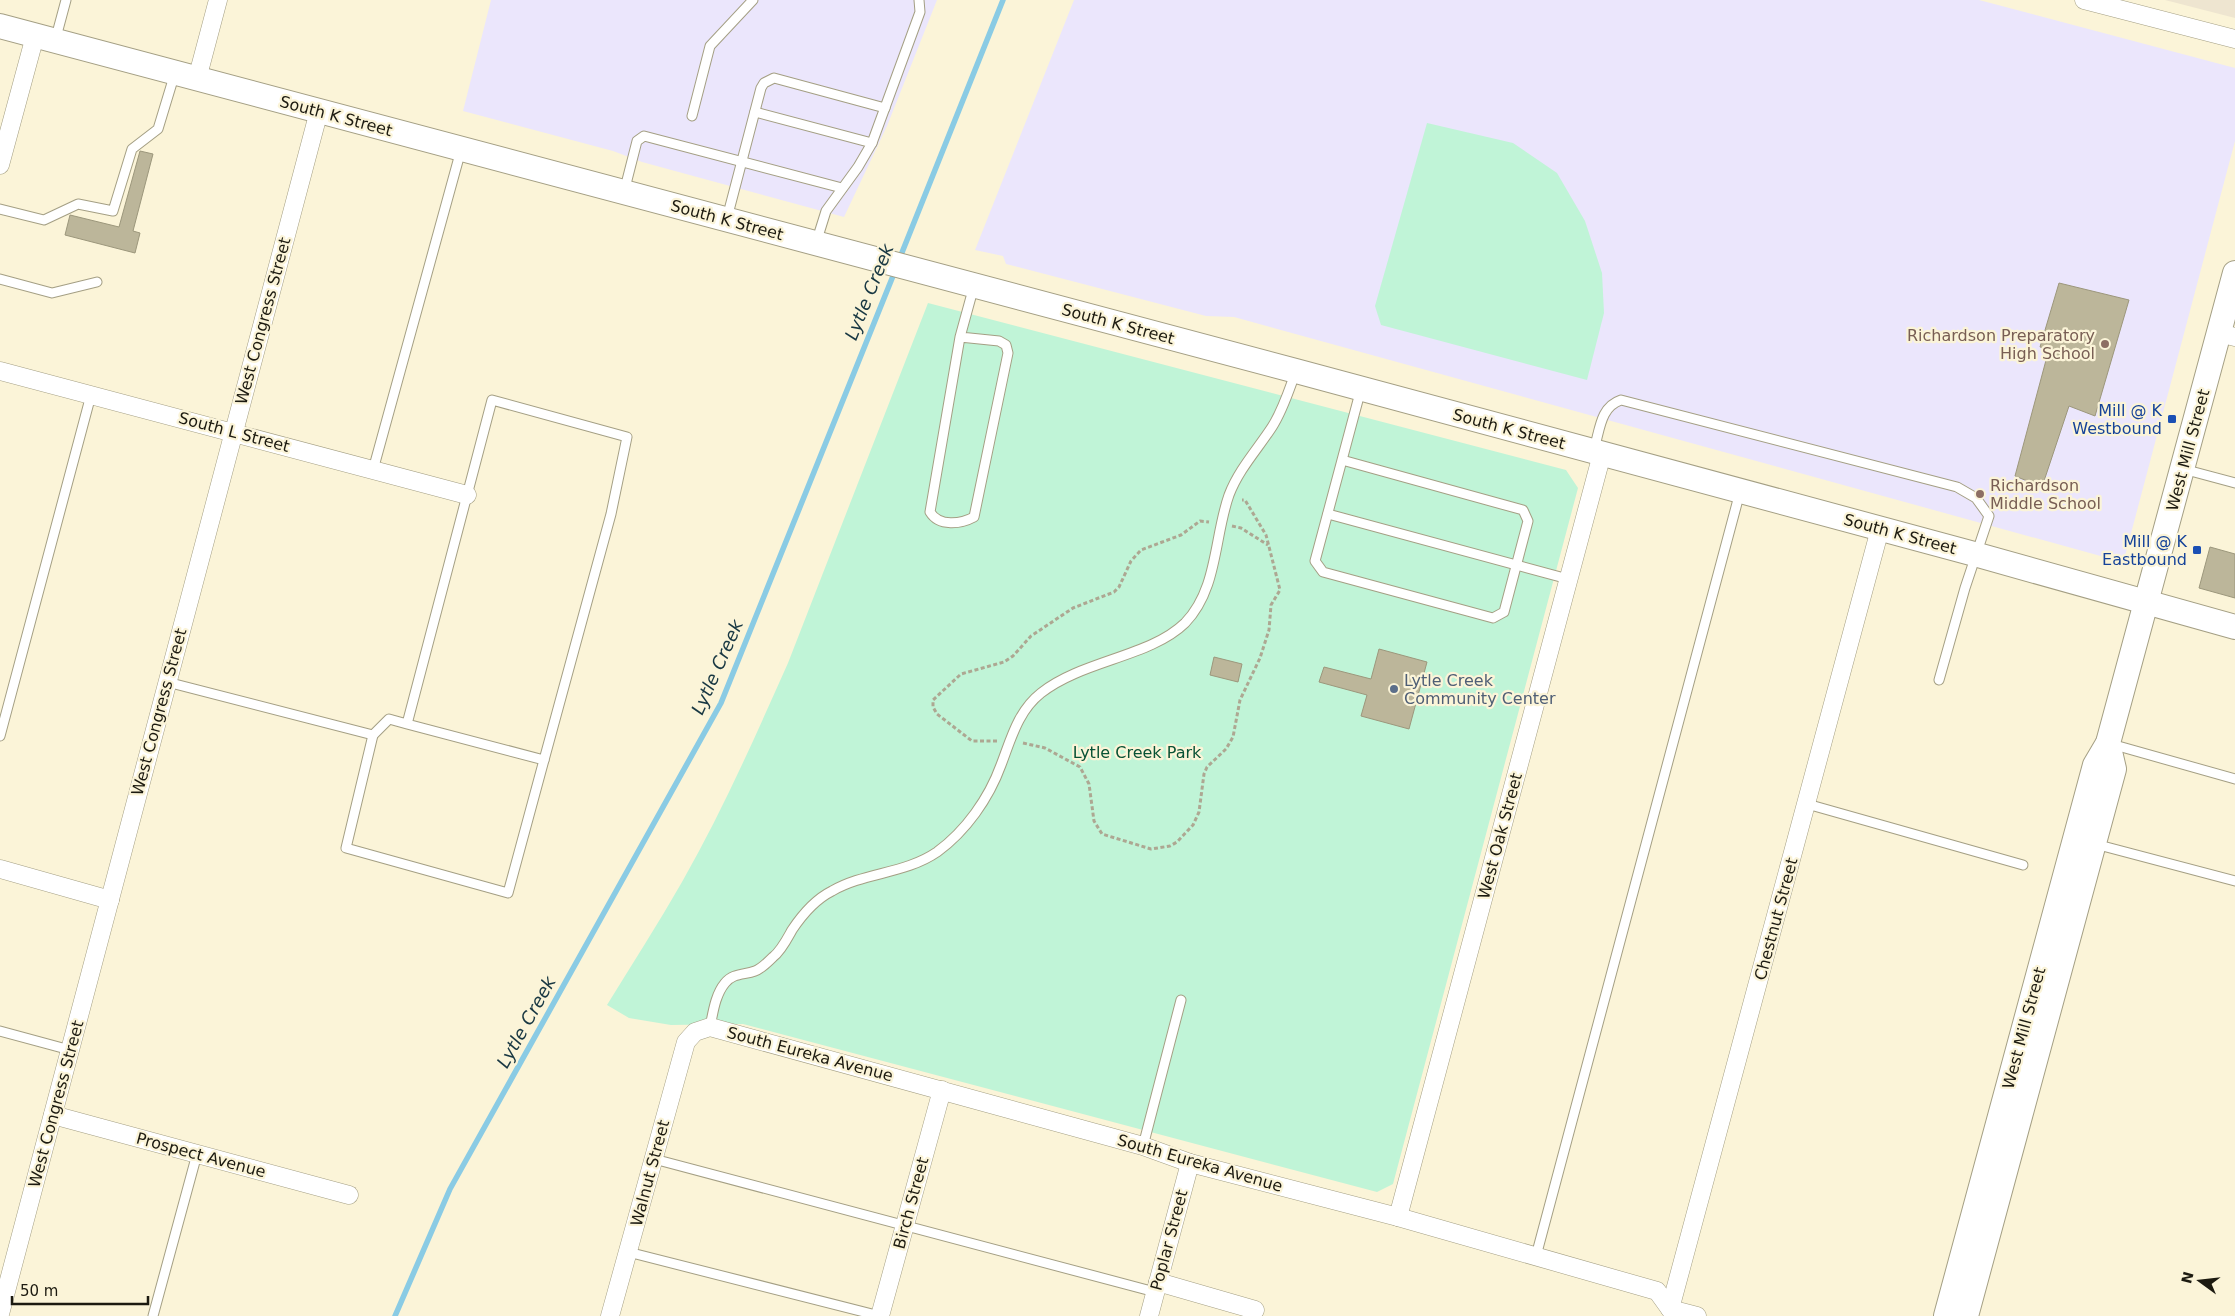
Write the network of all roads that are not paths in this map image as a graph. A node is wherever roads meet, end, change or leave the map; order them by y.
1 (66, 0) edge
2 (218, 0) edge
3 (753, 0) edge
4 (919, 0) edge
5 (2089, 1) edge
6 (0, 26) edge
7 (45, 38) junction
8 (2235, 39) edge
9 (175, 73) junction
10 (197, 79) junction
11 (885, 108) junction
12 (319, 111) junction
13 (755, 112) junction
14 (692, 116) dead end
15 (872, 143) junction
16 (461, 149) junction
17 (742, 161) junction
18 (0, 164) edge
19 (842, 188) junction
20 (624, 192) junction
21 (0, 209) edge
22 (726, 220) junction
23 (816, 244) junction
24 (2235, 273) edge
25 (0, 279) edge
26 (97, 282) dead end
27 (974, 286) junction
28 (2227, 335) edge
29 (960, 337) junction
30 (0, 371) edge
31 (1296, 371) junction
32 (1362, 389) junction
33 (91, 395) junction
34 (234, 432) junction
35 (1598, 453) junction
36 (1342, 460) junction
37 (2183, 469) junction
38 (374, 470) junction
39 (2235, 483) edge
40 (1740, 492) junction
41 (467, 495) junction
42 (1328, 514) junction
43 (1880, 529) junction
44 (1978, 555) junction
45 (1517, 565) junction
46 (1568, 578) junction
47 (2145, 603) junction
48 (2235, 627) edge
49 (1939, 680) dead end
50 (168, 682) junction
51 (407, 724) junction
52 (373, 735) junction
53 (0, 736) edge
54 (2108, 743) junction
55 (544, 760) junction
56 (2235, 779) edge
57 (1807, 804) junction
58 (2094, 844) junction
59 (2023, 865) dead end
60 (0, 869) edge
61 (2235, 881) edge
62 (110, 900) junction
63 (1180, 1000) dead end
64 (702, 1030) junction
65 (0, 1031) edge
66 (70, 1050) junction
67 (942, 1090) junction
68 (53, 1115) junction
69 (1143, 1146) junction
70 (197, 1154) junction
71 (654, 1159) junction
72 (1190, 1163) junction
73 (349, 1195) dead end
74 (1398, 1217) junction
75 (905, 1225) junction
76 (628, 1252) junction
77 (1536, 1256) junction
78 (1157, 1287) junction
79 (1255, 1310) dead end
80 (1669, 1312) edge
81 (0, 1314) edge
82 (153, 1316) edge
83 (610, 1316) edge
84 (880, 1316) edge
85 (1149, 1316) edge
86 (1697, 1316) edge
87 (1946, 1316) edge
88 (1966, 1316) edge

1 - 7 lane
2 - 10 street
3 - 14 lane
4 - 11 lane
5 - 8 street
6 - 7 street, South K Street
7 - 9 street, South K Street
7 - 18 street
9 - 10 street, South K Street
9 - 21 lane
10 - 12 street, South K Street
11 - 13 lane
11 - 15 lane
12 - 16 street, South K Street
12 - 34 street, West Congress Street
13 - 15 lane
13 - 17 lane
15 - 19 lane
16 - 20 street, South K Street
16 - 38 lane
17 - 19 lane
17 - 20 lane
17 - 22 lane
19 - 23 lane
20 - 22 street, South K Street
22 - 23 street, South K Street
23 - 27 street, South K Street
24 - 28 street, West Mill Street
25 - 26 lane
27 - 29 lane
27 - 31 street, South K Street
28 - 37 street, West Mill Street
29 - 29 lane
30 - 33 street, South L Street
31 - 32 street, South K Street
31 - 64 lane
32 - 35 street, South K Street
32 - 36 lane
33 - 34 street, South L Street
33 - 53 lane
34 - 38 street, South L Street
34 - 50 street, West Congress Street
35 - 40 street, South K Street
35 - 44 lane
35 - 46 street, West Oak Street
36 - 42 lane
36 - 45 lane
37 - 39 lane
37 - 47 street, West Mill Street
38 - 41 street, South L Street
40 - 43 street, South K Street
40 - 77 lane
41 - 51 lane
41 - 55 lane
42 - 45 lane
42 - 45 lane
43 - 44 street, South K Street
43 - 57 street, Chestnut Street
44 - 47 street, South K Street
44 - 49 lane
45 - 46 lane
46 - 74 street, West Oak Street
47 - 48 street, South K Street
47 - 54 street, West Mill Street
50 - 52 lane
50 - 62 street, West Congress Street
51 - 52 lane
51 - 55 lane
52 - 55 lane
54 - 56 lane
54 - 58 street, West Mill Street
54 - 87 street, West Mill Street
57 - 59 lane
57 - 80 street, Chestnut Street
58 - 61 lane
58 - 88 street, West Mill Street
60 - 62 street
62 - 66 street, West Congress Street
63 - 69 lane
64 - 67 street, South Eureka Avenue
64 - 71 street, Walnut Street
65 - 66 lane
66 - 68 street, West Congress Street
67 - 69 street, South Eureka Avenue
67 - 75 street, Birch Street
68 - 70 street, Prospect Avenue
68 - 81 street, West Congress Street
69 - 72 street, South Eureka Avenue
70 - 73 street, Prospect Avenue
70 - 82 lane
71 - 75 lane
71 - 76 street, Walnut Street
72 - 74 street, South Eureka Avenue
72 - 78 street, Poplar Street
74 - 77 street, South Eureka Avenue
75 - 78 lane
75 - 84 street, Birch Street
76 - 83 street, Walnut Street
76 - 84 lane
77 - 80 street, South Eureka Avenue
78 - 79 street
78 - 85 street, Poplar Street
80 - 86 street

